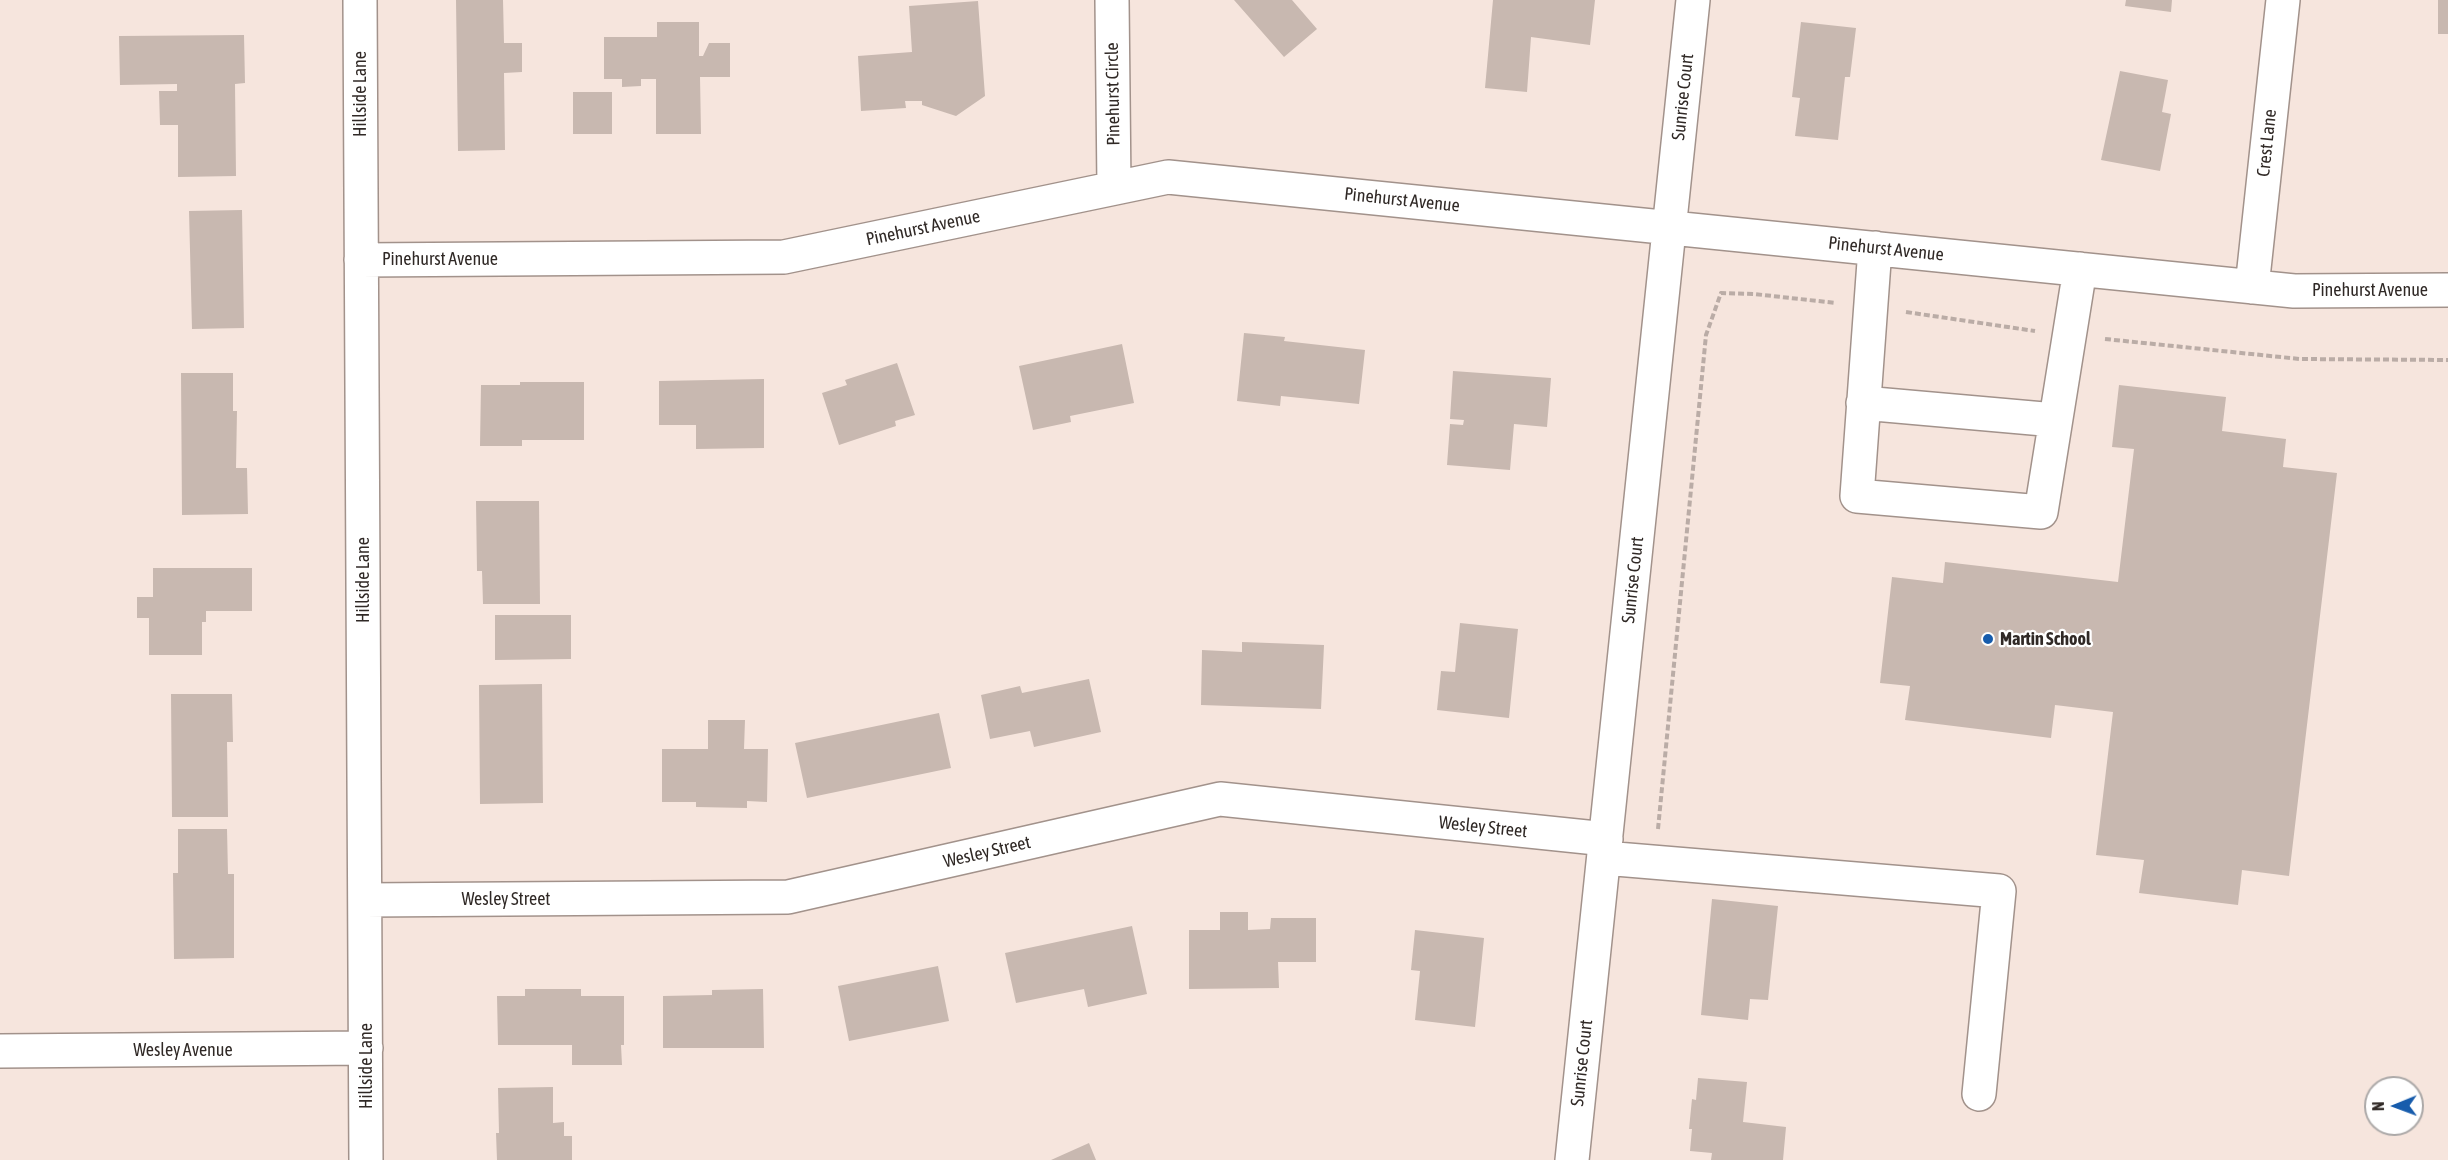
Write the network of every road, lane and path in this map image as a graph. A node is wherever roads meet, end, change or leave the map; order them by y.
1 (360, 0) edge
2 (1112, 0) edge
3 (1693, 0) edge
4 (2283, 0) edge
5 (1114, 188) junction
6 (1670, 227) junction
7 (1875, 248) junction
8 (361, 260) junction
9 (2080, 269) junction
10 (2252, 287) junction
11 (2448, 290) edge
12 (1863, 403) junction
13 (2055, 420) junction
14 (1605, 849) junction
15 (365, 900) junction
16 (366, 1048) junction
17 (0, 1051) edge
18 (1979, 1094) dead end
19 (366, 1160) edge
20 (1572, 1160) edge

1 - 8 street, Hillside Lane
2 - 5 street, Pinehurst Circle
3 - 6 street, Sunrise Court
4 - 10 street, Crest Lane
5 - 6 street, Pinehurst Avenue
5 - 8 street, Pinehurst Avenue
6 - 7 street, Pinehurst Avenue
6 - 14 street, Sunrise Court
7 - 9 street, Pinehurst Avenue
7 - 12 street
8 - 15 street, Hillside Lane
9 - 10 street, Pinehurst Avenue
9 - 13 street
10 - 11 street, Pinehurst Avenue
12 - 13 street
12 - 13 street
14 - 15 street, Wesley Street
14 - 18 street, Wesley Street
14 - 20 street, Sunrise Court
15 - 16 street, Hillside Lane
16 - 17 street, Wesley Avenue
16 - 19 street, Hillside Lane

